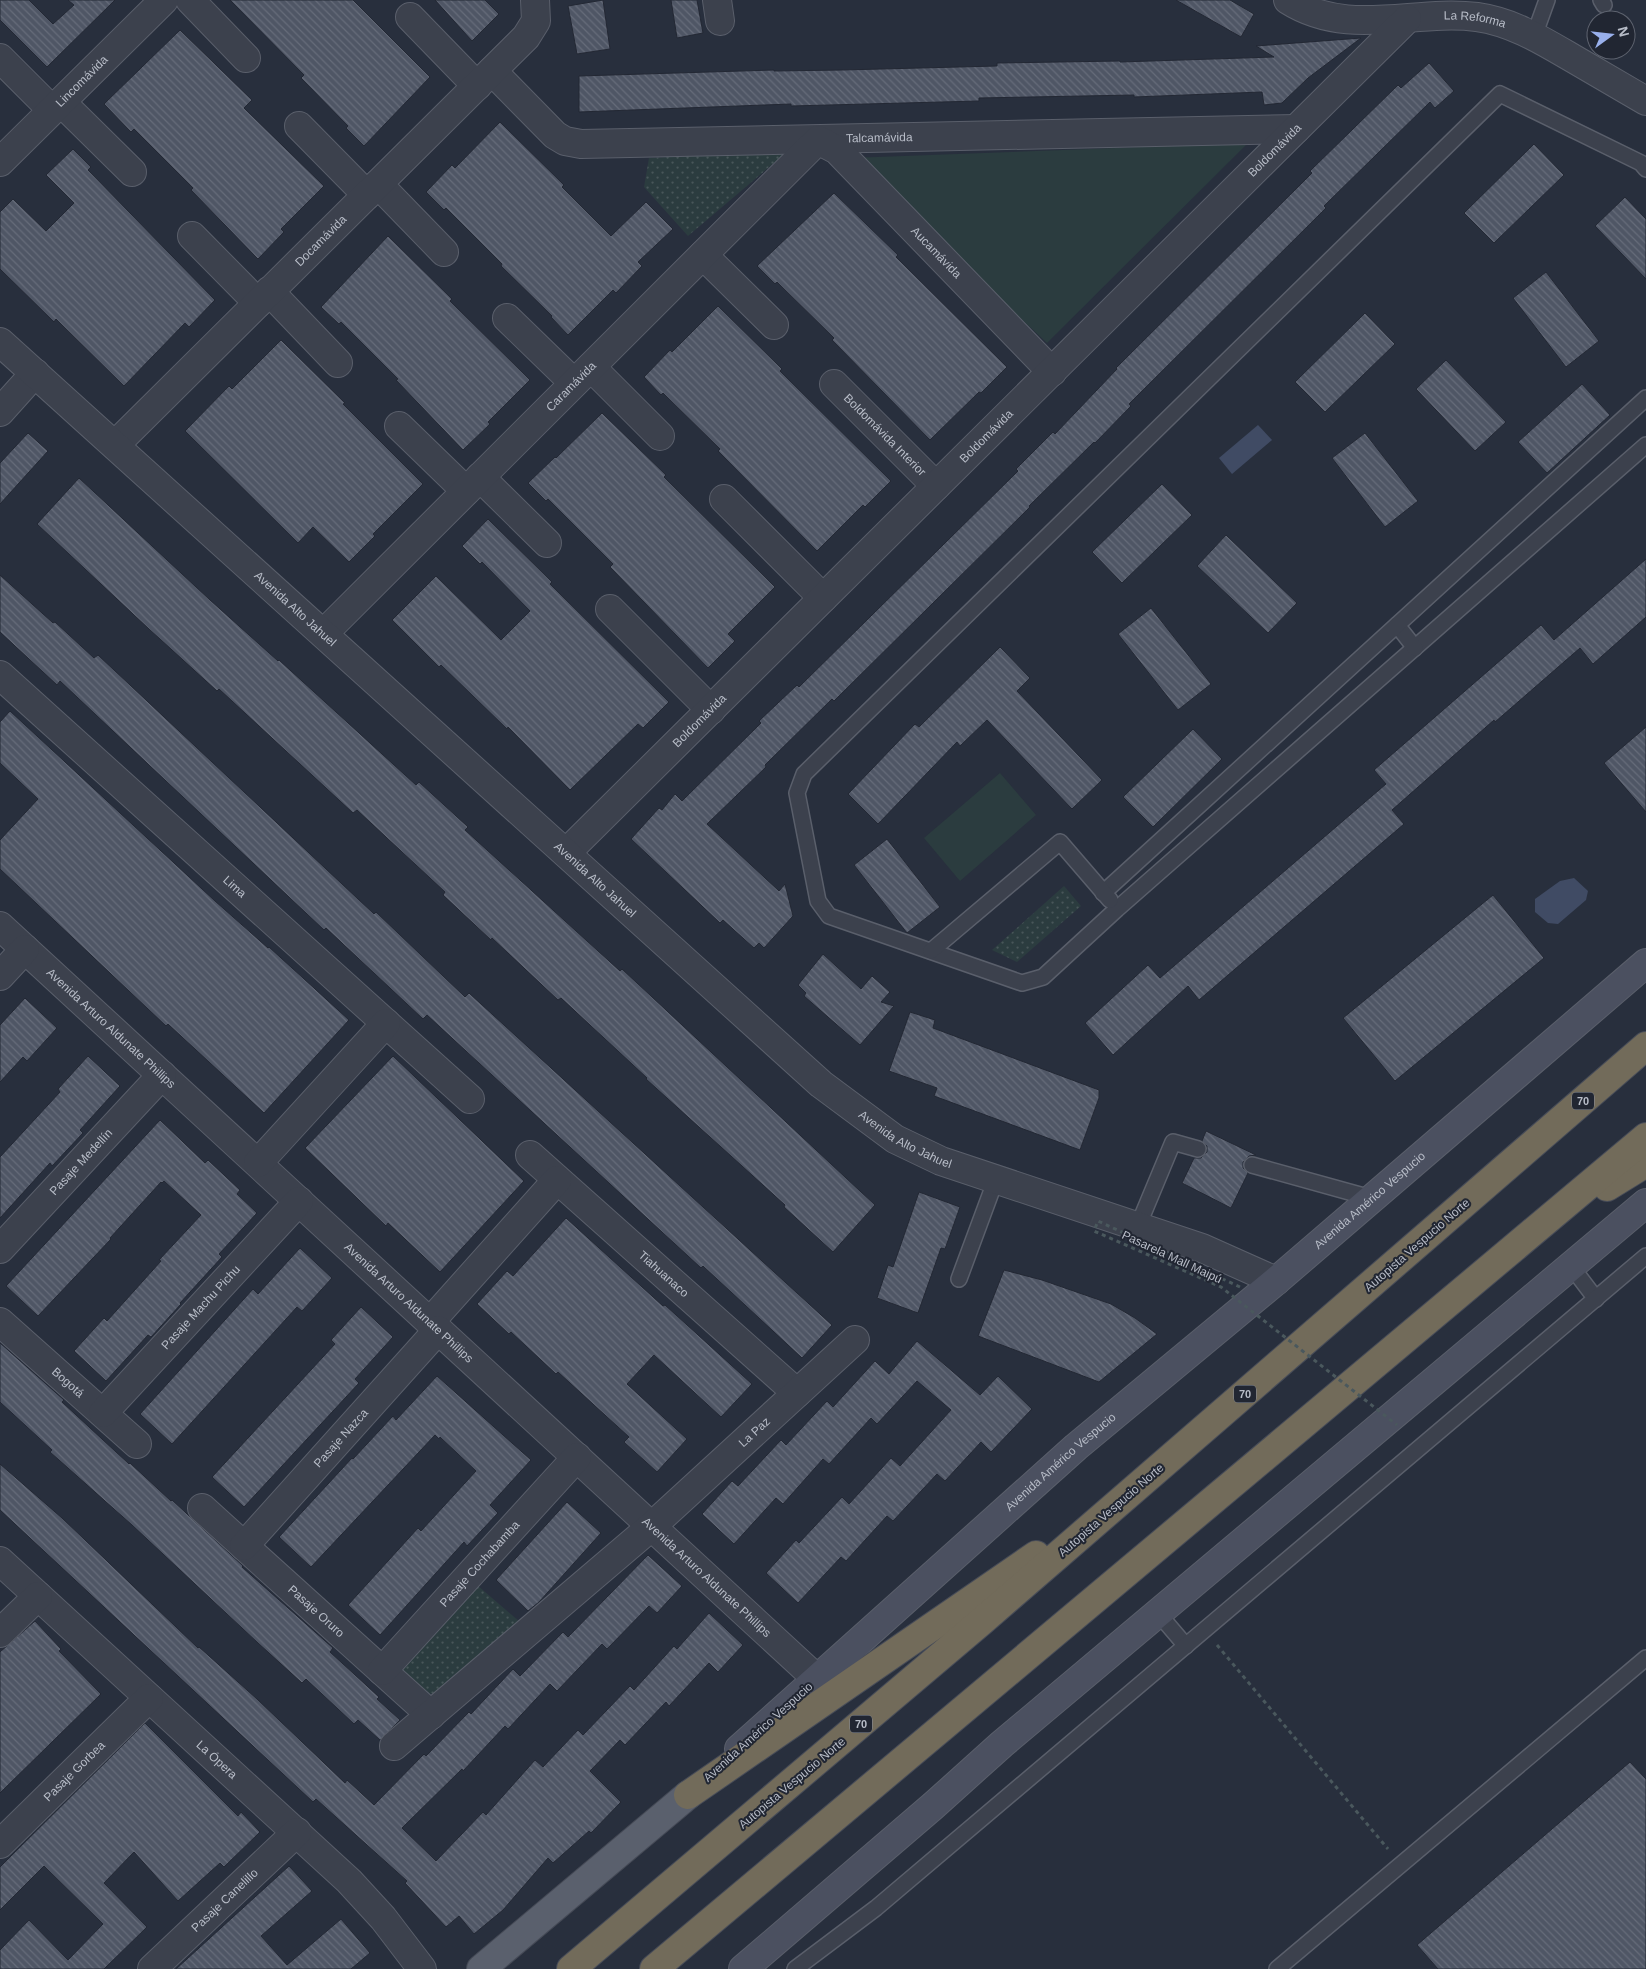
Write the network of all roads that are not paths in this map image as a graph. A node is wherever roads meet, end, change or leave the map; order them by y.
1 (164, 0) edge
2 (190, 0) edge
3 (535, 0) edge
4 (1288, 0) edge
5 (1547, 0) edge
6 (410, 17) dead end
7 (1407, 19) junction
8 (1534, 36) junction
9 (0, 58) edge
10 (246, 58) dead end
11 (484, 78) junction
12 (1646, 101) edge
13 (56, 106) junction
14 (298, 126) dead end
15 (1296, 129) junction
16 (818, 140) junction
17 (0, 162) edge
18 (1646, 169) edge
19 (132, 172) dead end
20 (373, 189) junction
21 (192, 236) dead end
22 (444, 252) dead end
23 (703, 255) junction
24 (264, 297) junction
25 (508, 318) dead end
26 (774, 325) dead end
27 (0, 342) edge
28 (338, 363) dead end
29 (1052, 372) junction
30 (36, 373) junction
31 (583, 375) junction
32 (834, 384) dead end
33 (1646, 398) edge
34 (0, 412) edge
35 (399, 426) dead end
36 (660, 436) dead end
37 (115, 445) junction
38 (1646, 445) edge
39 (473, 484) junction
40 (936, 486) junction
41 (724, 499) dead end
42 (548, 543) dead end
43 (824, 598) junction
44 (610, 609) dead end
45 (1397, 625) junction
46 (324, 634) junction
47 (1415, 648) junction
48 (1, 678) edge
49 (711, 710) junction
50 (566, 853) junction
51 (1103, 893) junction
52 (1117, 909) junction
53 (0, 926) edge
54 (25, 949) junction
55 (931, 951) junction
56 (1646, 963) edge
57 (0, 976) edge
58 (386, 1023) junction
59 (1646, 1046) edge
60 (162, 1076) junction
61 (470, 1100) dead end
62 (1646, 1137) edge
63 (1198, 1149) dead end
64 (530, 1156) dead end
65 (258, 1163) junction
66 (1646, 1164) edge
67 (1252, 1165) dead end
68 (996, 1179) junction
69 (557, 1180) junction
70 (1371, 1198) junction
71 (299, 1201) junction
72 (1646, 1203) edge
73 (1138, 1226) junction
74 (1530, 1234) junction
75 (0, 1249) edge
76 (1646, 1256) edge
77 (1571, 1266) junction
78 (959, 1279) dead end
79 (1276, 1281) junction
80 (1596, 1298) junction
81 (0, 1322) edge
82 (434, 1326) junction
83 (855, 1340) dead end
84 (797, 1393) junction
85 (103, 1413) junction
86 (137, 1444) dead end
87 (577, 1457) junction
88 (1148, 1478) junction
89 (202, 1508) dead end
90 (652, 1526) junction
91 (244, 1546) junction
92 (0, 1561) edge
93 (38, 1596) junction
94 (1158, 1613) junction
95 (0, 1633) edge
96 (1186, 1646) junction
97 (1646, 1658) edge
98 (382, 1671) junction
99 (817, 1679) junction
100 (149, 1698) junction
101 (431, 1715) junction
102 (394, 1746) dead end
103 (688, 1795) junction
104 (297, 1832) junction
105 (0, 1844) edge
106 (152, 1969) edge
107 (422, 1969) edge
108 (481, 1969) edge
109 (572, 1969) edge
110 (654, 1969) edge
111 (742, 1969) edge
112 (795, 1969) edge
113 (1277, 1969) edge

1 - 13 street, Lincomávida
2 - 10 street
3 - 11 street, Docamávida
4 - 7 street, La Reforma
5 - 8 lane
6 - 11 street, Talcamávida
7 - 8 street, La Reforma
7 - 15 street, Boldomávida
8 - 12 street, La Reforma
9 - 13 street
11 - 16 street, Talcamávida
11 - 20 street, Docamávida
13 - 17 street, Lincomávida
13 - 19 street
14 - 20 street
15 - 16 street, Talcamávida
15 - 29 street, Boldomávida
16 - 23 street, Caramávida
16 - 29 street, Aucamávida
18 - 55 lane
20 - 22 street
20 - 24 street, Docamávida
21 - 24 street
23 - 26 street
23 - 31 street, Caramávida
24 - 28 street
24 - 37 street, Docamávida
25 - 31 street
27 - 30 street, Avenida Alto Jahuel
29 - 40 street, Boldomávida
30 - 34 street
30 - 37 street, Avenida Alto Jahuel
31 - 36 street
31 - 39 street, Caramávida
32 - 40 street, Boldomávida Interior
33 - 45 lane
35 - 39 street
37 - 46 street, Avenida Alto Jahuel
38 - 47 lane
39 - 42 street
39 - 46 street, Caramávida
40 - 43 street, Boldomávida
41 - 43 street
43 - 49 street, Boldomávida
44 - 49 street
45 - 47 lane
45 - 51 lane
46 - 50 street, Avenida Alto Jahuel
47 - 52 lane
48 - 58 street, Lima
49 - 50 street, Boldomávida
50 - 68 street, Avenida Alto Jahuel
51 - 52 lane
51 - 55 lane
52 - 55 lane
53 - 54 street, Avenida Arturo Aldunate Phillips
54 - 57 street
54 - 60 street, Avenida Arturo Aldunate Phillips
56 - 70 main road, Avenida Américo Vespucio
58 - 61 street, Lima
58 - 65 street
59 - 88 highway, Autopista Vespucio Norte / 70
60 - 65 street, Avenida Arturo Aldunate Phillips
60 - 75 street, Pasaje Medellín
62 - 74 highway
63 - 73 lane
64 - 69 street, Tiahuanaco
65 - 71 street, Avenida Arturo Aldunate Phillips
66 - 74 highway
67 - 70 lane
68 - 73 street, Avenida Alto Jahuel
68 - 78 lane
69 - 82 street, Pasaje Nazca
69 - 84 street, Tiahuanaco
70 - 79 main road, Avenida Américo Vespucio
71 - 82 street, Avenida Arturo Aldunate Phillips
71 - 85 street, Pasaje Machu Pichu
72 - 77 main road
73 - 79 street, Avenida Alto Jahuel
74 - 110 highway
76 - 80 lane
77 - 80 lane
77 - 94 main road
79 - 99 main road, Avenida Américo Vespucio
80 - 96 lane
81 - 85 street, Bogotá
82 - 87 street, Avenida Arturo Aldunate Phillips
82 - 91 street, Pasaje Nazca
83 - 84 street, La Paz
84 - 90 street, La Paz
85 - 86 street, Bogotá
87 - 90 street, Avenida Arturo Aldunate Phillips
87 - 98 street, Pasaje Cochabamba
88 - 103 highway
88 - 109 highway, Autopista Vespucio Norte / 70
89 - 91 street, Pasaje Oruro
90 - 99 street, Avenida Arturo Aldunate Phillips
90 - 101 street
91 - 98 street, Pasaje Oruro
92 - 93 street, La Ópera
93 - 95 street
93 - 100 street, La Ópera
94 - 96 lane
94 - 111 main road
96 - 112 lane
97 - 113 lane
98 - 101 street, Pasaje Oruro
99 - 103 main road, Avenida Américo Vespucio
100 - 104 street, La Ópera
100 - 105 street, Pasaje Gorbea
101 - 102 street
103 - 108 main road, Avenida Américo Vespucio
104 - 106 street, Pasaje Canelillo
104 - 107 street, La Ópera

